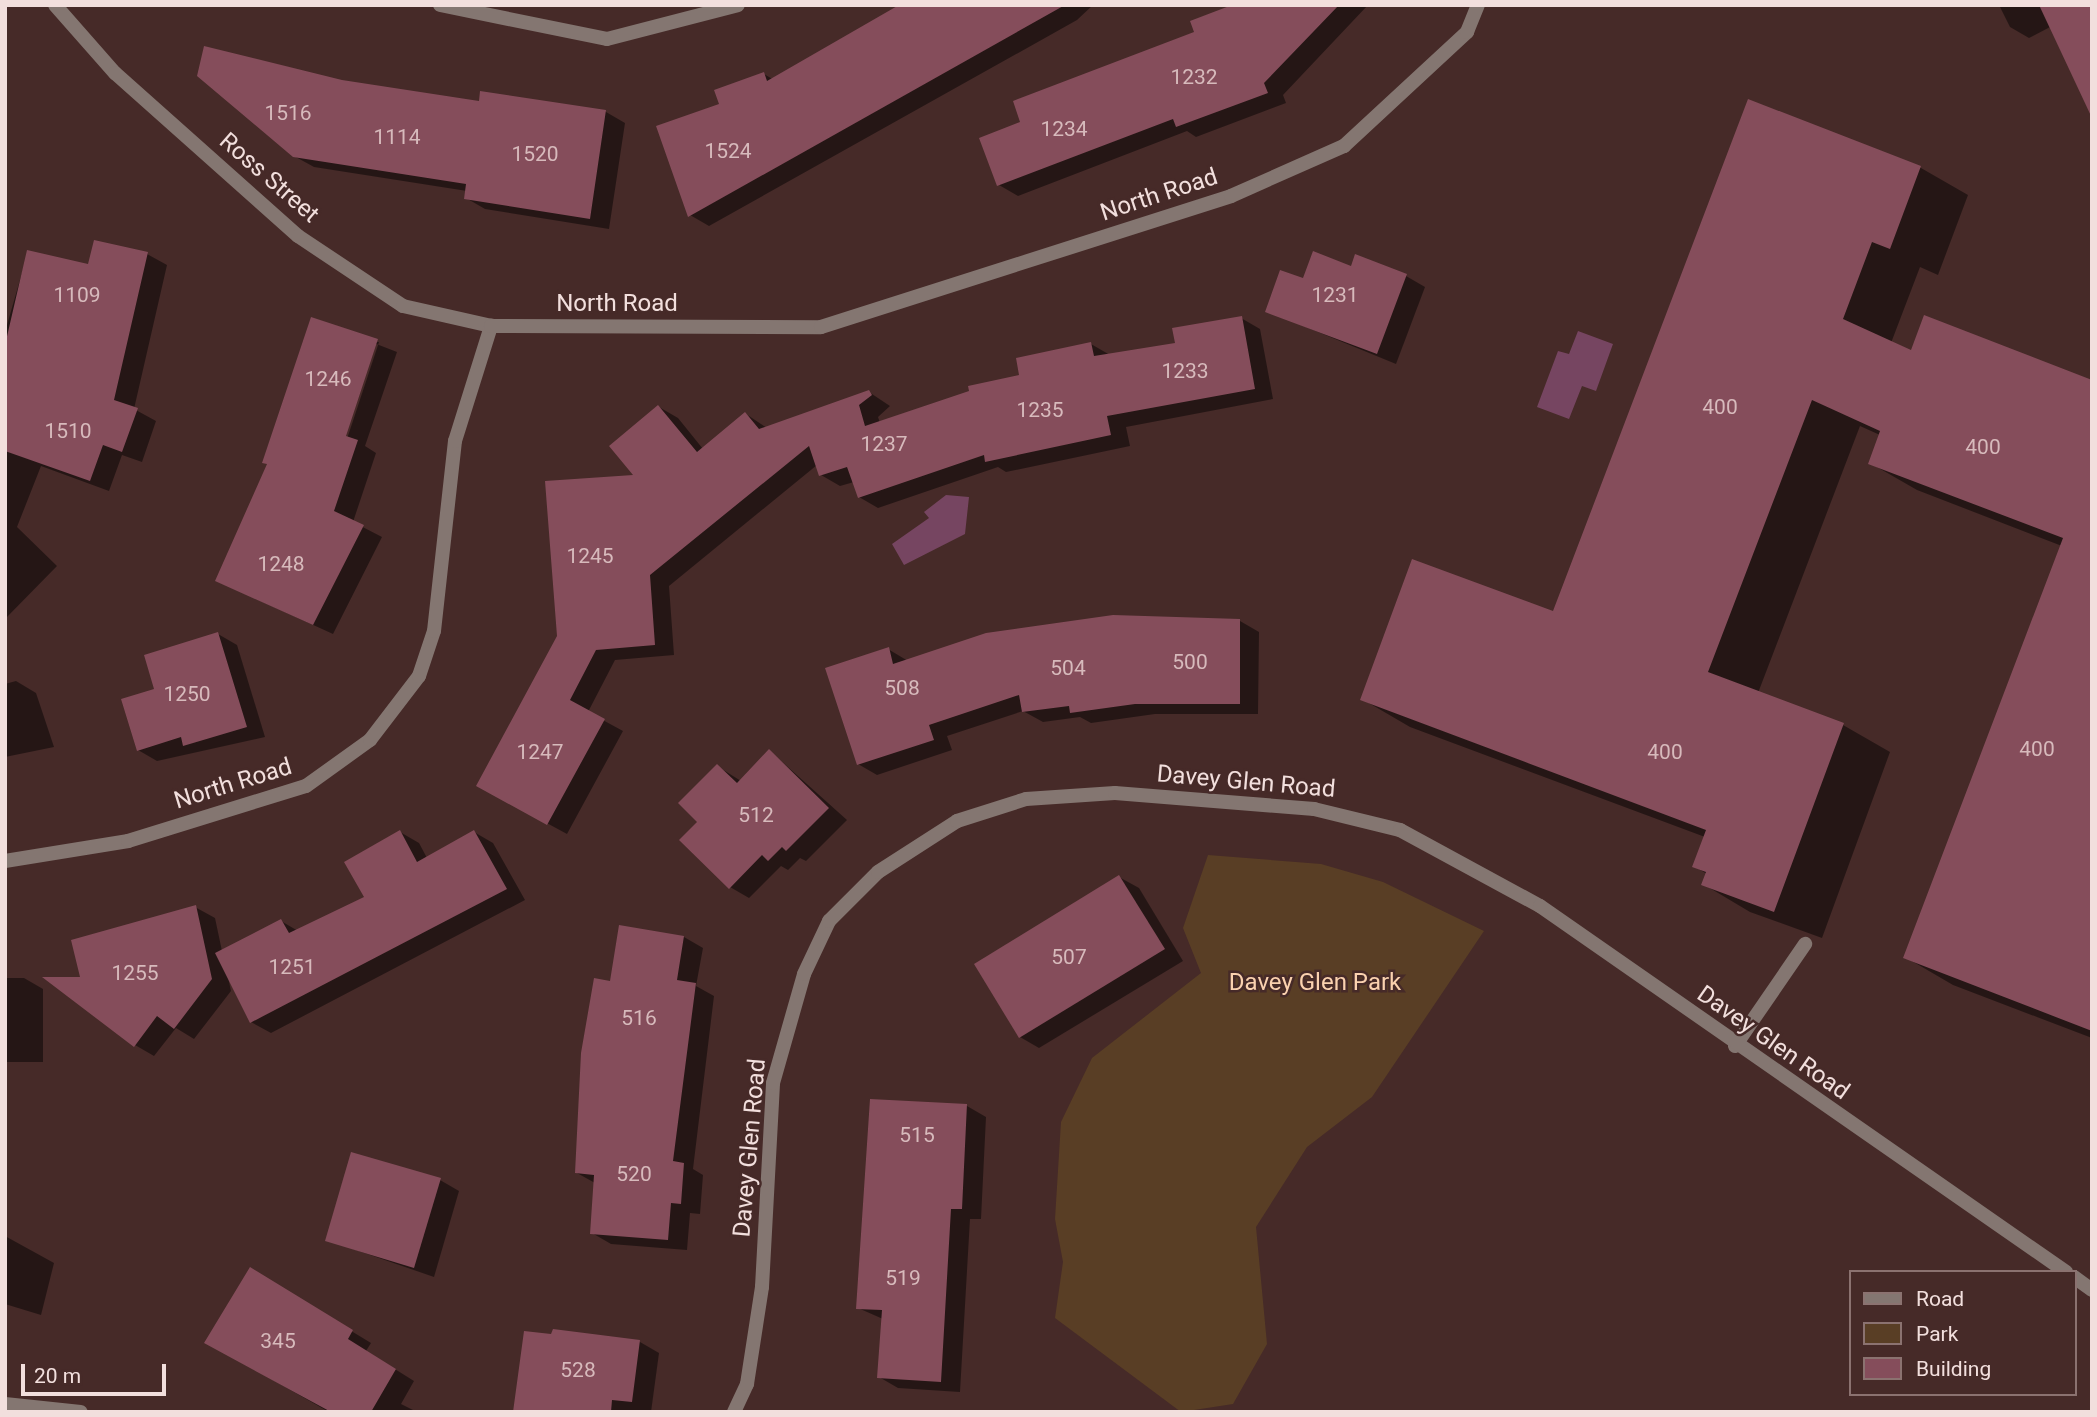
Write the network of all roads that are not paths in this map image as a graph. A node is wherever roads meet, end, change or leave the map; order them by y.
1 (55, 5) edge
2 (440, 5) edge
3 (738, 5) edge
4 (1478, 5) edge
5 (491, 326) junction
6 (5, 861) edge
7 (1805, 944) dead end
8 (1735, 1046) junction
9 (2063, 1270) edge
10 (2076, 1278) edge
11 (2092, 1290) edge
12 (5, 1404) edge
13 (81, 1412) edge
14 (734, 1412) edge

1 - 5 street, Ross Street
2 - 3 street
4 - 5 street, North Road
5 - 6 street, North Road
7 - 8 street
8 - 9 street, Davey Glen Road
8 - 14 street, Davey Glen Road
10 - 11 street
12 - 13 street

